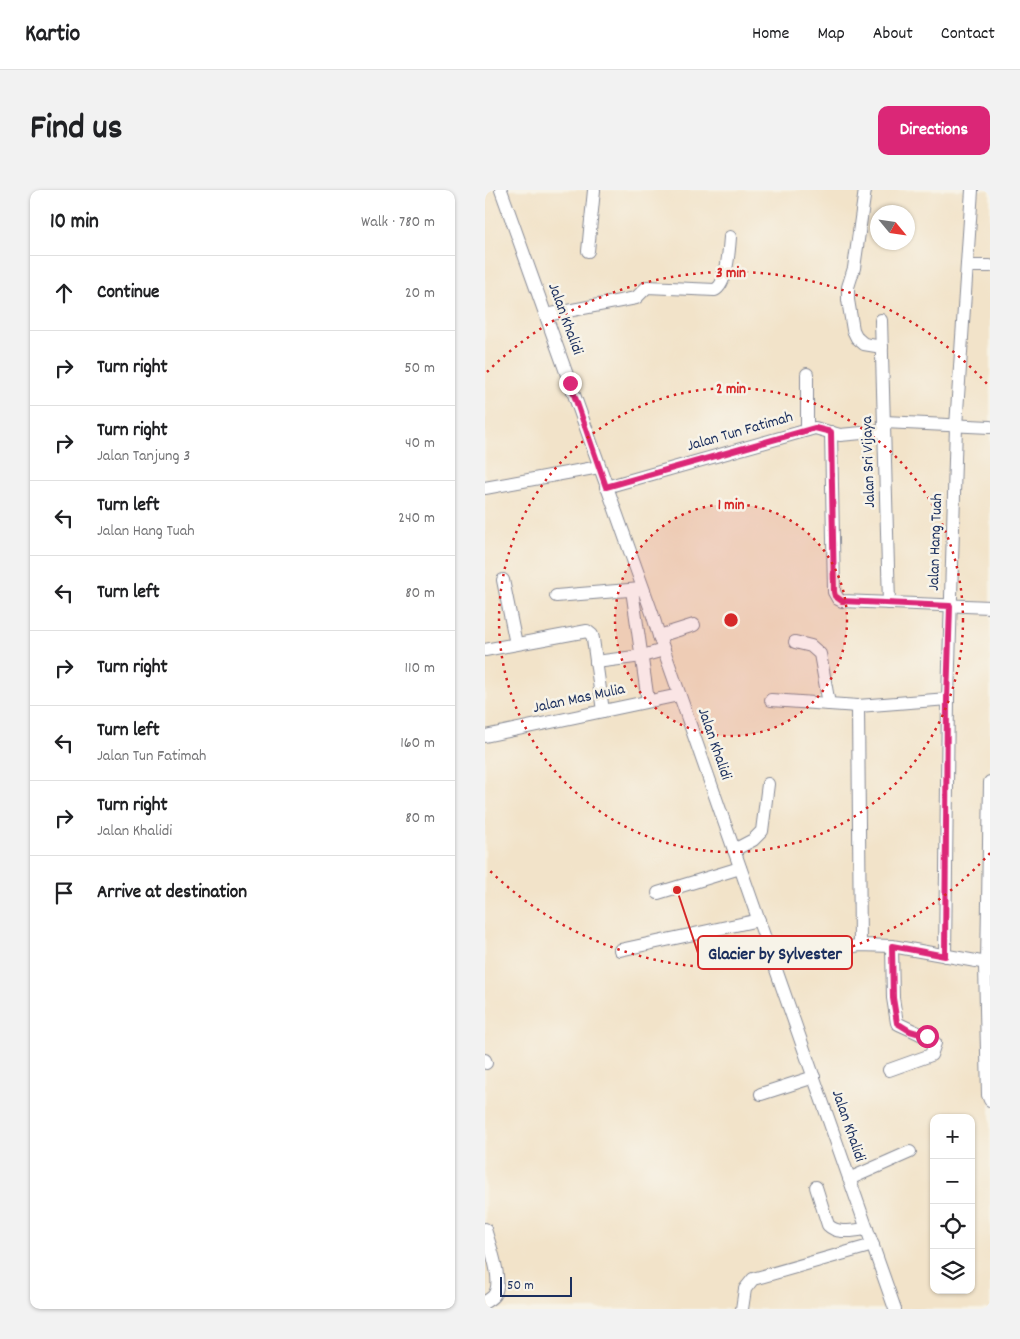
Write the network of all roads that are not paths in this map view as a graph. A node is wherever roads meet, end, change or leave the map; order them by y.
1 (501, 190) edge
2 (594, 190) edge
3 (865, 190) edge
4 (972, 190) edge
5 (730, 237) dead end
6 (588, 251) dead end
7 (968, 266) junction
8 (990, 266) edge
9 (546, 315) junction
10 (881, 320) dead end
11 (882, 347) junction
12 (807, 374) dead end
13 (956, 426) junction
14 (884, 427) junction
15 (990, 427) edge
16 (807, 430) junction
17 (831, 432) junction
18 (599, 467) junction
19 (606, 487) junction
20 (485, 488) edge
21 (503, 580) dead end
22 (637, 590) junction
23 (556, 596) dead end
24 (889, 603) junction
25 (950, 606) junction
26 (990, 607) edge
27 (652, 613) junction
28 (636, 616) junction
29 (694, 624) dead end
30 (659, 636) junction
31 (795, 642) dead end
32 (516, 644) junction
33 (485, 650) edge
34 (664, 650) junction
35 (642, 656) junction
36 (596, 662) junction
37 (679, 695) junction
38 (947, 699) junction
39 (771, 700) dead end
40 (648, 702) junction
41 (829, 704) junction
42 (858, 706) junction
43 (603, 711) junction
44 (485, 736) edge
45 (990, 782) edge
46 (768, 784) dead end
47 (734, 850) junction
48 (740, 868) junction
49 (658, 893) dead end
50 (759, 920) junction
51 (860, 944) junction
52 (892, 946) junction
53 (620, 950) dead end
54 (945, 956) junction
55 (774, 964) junction
56 (987, 965) edge
57 (889, 1070) dead end
58 (814, 1077) junction
59 (761, 1094) dead end
60 (990, 1100) edge
61 (910, 1152) dead end
62 (849, 1178) junction
63 (816, 1187) dead end
64 (485, 1229) edge
65 (867, 1229) junction
66 (873, 1245) junction
67 (485, 1302) edge
68 (742, 1309) edge
69 (895, 1309) edge

1 - 9 street, Jalan Khalidi
2 - 6 street
3 - 11 street
4 - 7 street, Jalan Hang Tuah
5 - 9 street
7 - 8 street
7 - 13 street, Jalan Hang Tuah
9 - 18 street, Jalan Khalidi
10 - 11 street, Jalan Sri Vijaya
11 - 14 street, Jalan Sri Vijaya
12 - 16 street
13 - 14 street, Jalan Tun Fatimah
13 - 15 street, Jalan Tun Fatimah
13 - 25 street, Jalan Hang Tuah
14 - 17 street, Jalan Tun Fatimah
14 - 24 street, Jalan Sri Vijaya
16 - 17 street, Jalan Tun Fatimah
16 - 19 street, Jalan Tun Fatimah
17 - 24 street
18 - 19 street, Jalan Khalidi
18 - 20 street
19 - 22 street, Jalan Khalidi
21 - 32 street
22 - 23 street
22 - 27 street, Jalan Khalidi
22 - 28 street
24 - 25 street
25 - 26 street
25 - 38 street, Jalan Hang Tuah
27 - 28 street
27 - 30 street, Jalan Khalidi
28 - 35 street
29 - 30 street
30 - 34 street, Jalan Khalidi
31 - 41 street
32 - 33 street
32 - 36 street
34 - 35 street
34 - 37 street, Jalan Khalidi
35 - 36 street
35 - 40 street
36 - 43 street
37 - 40 street, Jalan Mas Mulia
37 - 47 street, Jalan Khalidi
38 - 42 street
38 - 54 street, Jalan Hang Tuah
39 - 41 street
40 - 43 street, Jalan Mas Mulia
41 - 42 street
42 - 51 street
43 - 44 street, Jalan Mas Mulia
45 - 56 street
46 - 47 street
47 - 48 street, Jalan Khalidi
48 - 49 street
48 - 50 street, Jalan Khalidi
50 - 53 street
50 - 55 street, Jalan Khalidi
51 - 52 street
51 - 55 street
52 - 54 street
52 - 57 street
54 - 56 street
55 - 58 street, Jalan Khalidi
56 - 60 street
58 - 59 street
58 - 62 street, Jalan Khalidi
61 - 62 street
62 - 65 street, Jalan Khalidi
63 - 65 street
64 - 67 street
65 - 66 street, Jalan Khalidi
66 - 68 street
66 - 69 street, Jalan Khalidi

